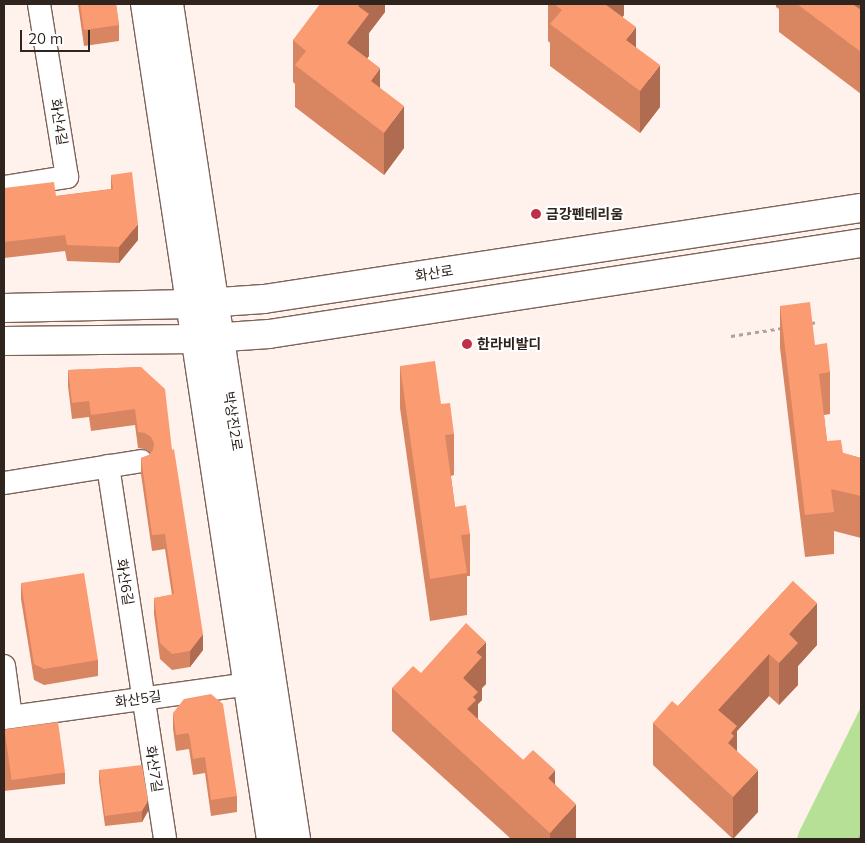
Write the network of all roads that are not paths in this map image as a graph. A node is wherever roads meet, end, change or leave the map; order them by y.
1 (39, 4) edge
2 (145, 4) edge
3 (169, 4) edge
4 (4, 187) edge
5 (861, 208) edge
6 (861, 243) edge
7 (202, 303) junction
8 (4, 308) edge
9 (208, 339) junction
10 (4, 341) edge
11 (141, 461) edge
12 (108, 466) junction
13 (4, 483) edge
14 (4, 666) edge
15 (260, 682) junction
16 (143, 698) junction
17 (8, 717) edge
18 (160, 839) edge
19 (271, 839) edge
20 (296, 839) edge

1 - 4 street, 화산4길
2 - 7 street, 박상진2로
3 - 7 street, 박상진2로
5 - 7 street, 화산로
6 - 9 street
7 - 8 street, 화산로
7 - 9 street, 박상진2로
9 - 10 street
9 - 15 street, 박상진2로
11 - 12 street
12 - 13 street
12 - 16 street, 화산6길
14 - 17 street
15 - 16 street, 화산5길
15 - 19 street, 박상진2로
15 - 20 street, 박상진2로
16 - 17 street, 화산5길
16 - 18 street, 화산7길

